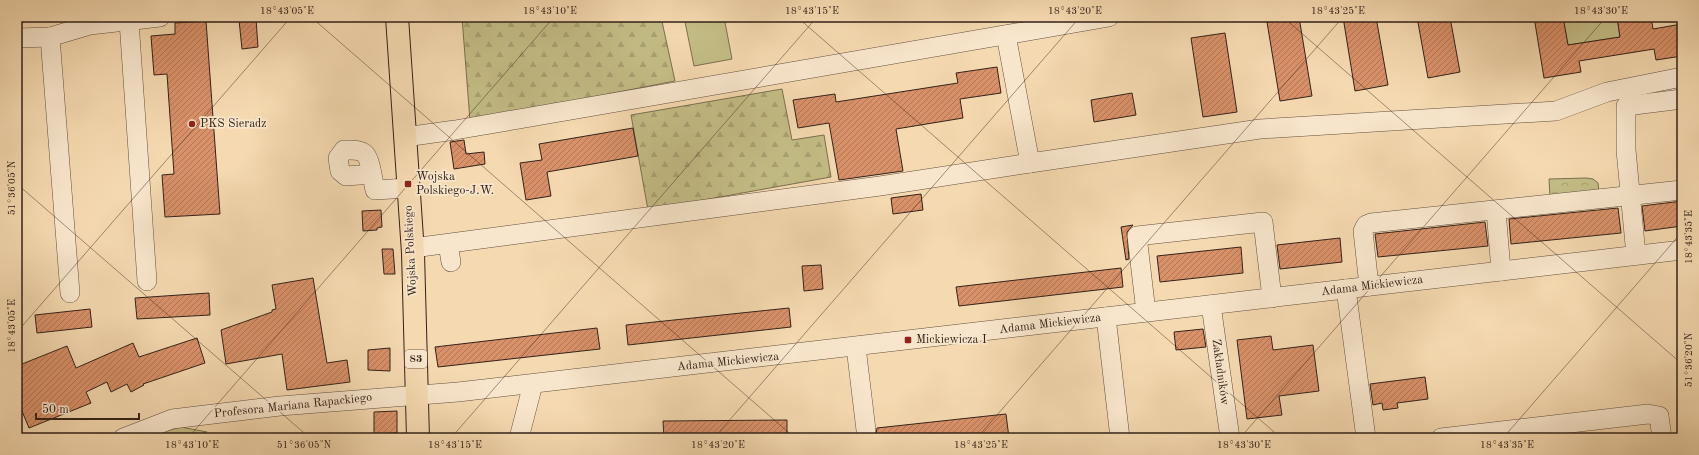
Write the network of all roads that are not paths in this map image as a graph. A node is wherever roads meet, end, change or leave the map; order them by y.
1 (160, 17) edge
2 (397, 17) edge
3 (1109, 17) edge
4 (119, 20) edge
5 (1006, 35) junction
6 (50, 37) junction
7 (17, 38) edge
8 (1682, 77) edge
9 (1682, 99) edge
10 (405, 137) junction
11 (1030, 163) junction
12 (372, 174) dead end
13 (408, 188) junction
14 (1682, 190) edge
15 (1631, 196) junction
16 (1496, 210) junction
17 (413, 248) junction
18 (1682, 250) edge
19 (1636, 255) junction
20 (1501, 271) junction
21 (147, 281) dead end
22 (1369, 286) junction
23 (1346, 289) junction
24 (70, 293) dead end
25 (1272, 298) junction
26 (1211, 305) junction
27 (1146, 312) junction
28 (1106, 317) junction
29 (856, 347) junction
30 (533, 384) junction
31 (418, 395) junction
32 (866, 430) dead end
33 (123, 438) edge
34 (418, 438) edge
35 (519, 438) edge
36 (1120, 438) edge
37 (1230, 438) edge
38 (1366, 438) edge
39 (1441, 438) edge
40 (1662, 438) edge

1 - 4 street
2 - 10 main road, Wojska Polskiego / 83
3 - 5 street
4 - 6 street
4 - 21 street
5 - 10 street
5 - 11 street
6 - 7 street
6 - 24 street
8 - 11 street
9 - 15 street
10 - 13 main road, Wojska Polskiego / 83
11 - 17 street
12 - 13 street
13 - 17 main road, Wojska Polskiego / 83
14 - 15 street
15 - 16 street
15 - 19 street
16 - 20 street
16 - 22 street
17 - 31 main road, Wojska Polskiego / 83
18 - 19 street, Adama Mickiewicza
19 - 20 street, Adama Mickiewicza
20 - 22 street, Adama Mickiewicza
22 - 23 street, Adama Mickiewicza
23 - 25 street, Adama Mickiewicza
23 - 38 street
25 - 26 street, Adama Mickiewicza
25 - 27 street
26 - 27 street, Adama Mickiewicza
26 - 37 street, Zakładników
27 - 28 street, Adama Mickiewicza
28 - 29 street, Adama Mickiewicza
28 - 36 street
29 - 30 street, Adama Mickiewicza
29 - 32 street
30 - 31 street, Adama Mickiewicza
30 - 35 street
31 - 33 street, Profesora Mariana Rapackiego
31 - 34 main road, Wojska Polskiego / 83
39 - 40 street

